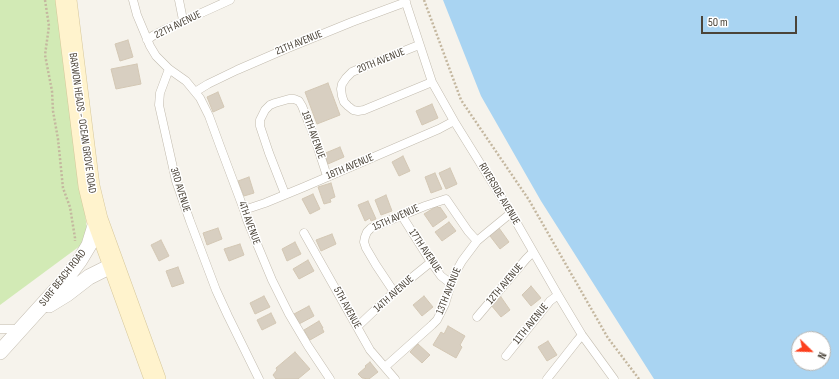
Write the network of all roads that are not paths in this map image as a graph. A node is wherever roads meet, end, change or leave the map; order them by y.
1 (66, 0) edge
2 (133, 0) edge
3 (179, 0) edge
4 (230, 0) edge
5 (406, 1) edge
6 (183, 20) junction
7 (148, 40) junction
8 (419, 45) junction
9 (169, 69) junction
10 (432, 82) junction
11 (195, 92) junction
12 (454, 121) junction
13 (327, 176) junction
14 (286, 194) junction
15 (244, 210) junction
16 (511, 213) junction
17 (402, 216) junction
18 (98, 219) junction
19 (304, 233) dead end
20 (477, 241) junction
21 (533, 252) junction
22 (431, 262) junction
23 (114, 267) junction
24 (450, 283) junction
25 (394, 292) junction
26 (558, 295) junction
27 (35, 314) junction
28 (477, 318) dead end
29 (357, 327) junction
30 (21, 328) junction
31 (0, 329) edge
32 (582, 335) junction
33 (0, 352) edge
34 (506, 356) dead end
35 (385, 367) junction
36 (609, 377) edge
37 (155, 379) edge
38 (259, 379) edge
39 (330, 379) edge
40 (395, 379) edge
41 (547, 379) edge

1 - 18 main road, BARWON HEADS - OCEAN GROVE ROAD
2 - 7 lane
3 - 6 lane
4 - 6 lane, 22TH AVENUE
5 - 8 lane, RIVERSIDE AVENUE
5 - 11 lane, 21TH AVENUE
6 - 7 lane, 22TH AVENUE
7 - 9 lane
8 - 10 lane, RIVERSIDE AVENUE
8 - 10 lane, 20TH AVENUE
9 - 11 lane, 4TH AVENUE
9 - 38 lane, 3RD AVENUE
10 - 12 lane, RIVERSIDE AVENUE
11 - 15 lane, 4TH AVENUE
12 - 13 lane, 18TH AVENUE
12 - 16 lane, RIVERSIDE AVENUE
13 - 14 lane, 18TH AVENUE
13 - 14 lane, 19TH AVENUE
14 - 15 lane, 18TH AVENUE
15 - 39 lane, 4TH AVENUE
16 - 20 lane, 13TH AVENUE
16 - 21 lane, RIVERSIDE AVENUE
17 - 20 lane, 15TH AVENUE
17 - 22 lane, 17TH AVENUE
17 - 25 lane, 15TH AVENUE
18 - 23 main road, BARWON HEADS - OCEAN GROVE ROAD
18 - 27 street, SURF BEACH ROAD
19 - 29 lane, 5TH AVENUE
20 - 24 lane, 13TH AVENUE
21 - 26 lane, RIVERSIDE AVENUE
21 - 28 lane, 12TH AVENUE
22 - 24 lane, 17TH AVENUE
22 - 25 lane, 14TH AVENUE
23 - 27 street, SURF BEACH ROAD
23 - 37 main road, BARWON HEADS - OCEAN GROVE ROAD
24 - 35 lane, 13TH AVENUE
25 - 29 lane, 14TH AVENUE
26 - 32 lane, RIVERSIDE AVENUE
26 - 34 lane, 11TH AVENUE
27 - 30 street, SURF BEACH ROAD
29 - 35 lane, 5TH AVENUE
30 - 31 lane
30 - 33 street, SURF BEACH ROAD
32 - 36 lane, RIVERSIDE AVENUE
32 - 41 lane
35 - 40 lane, 5TH AVENUE

